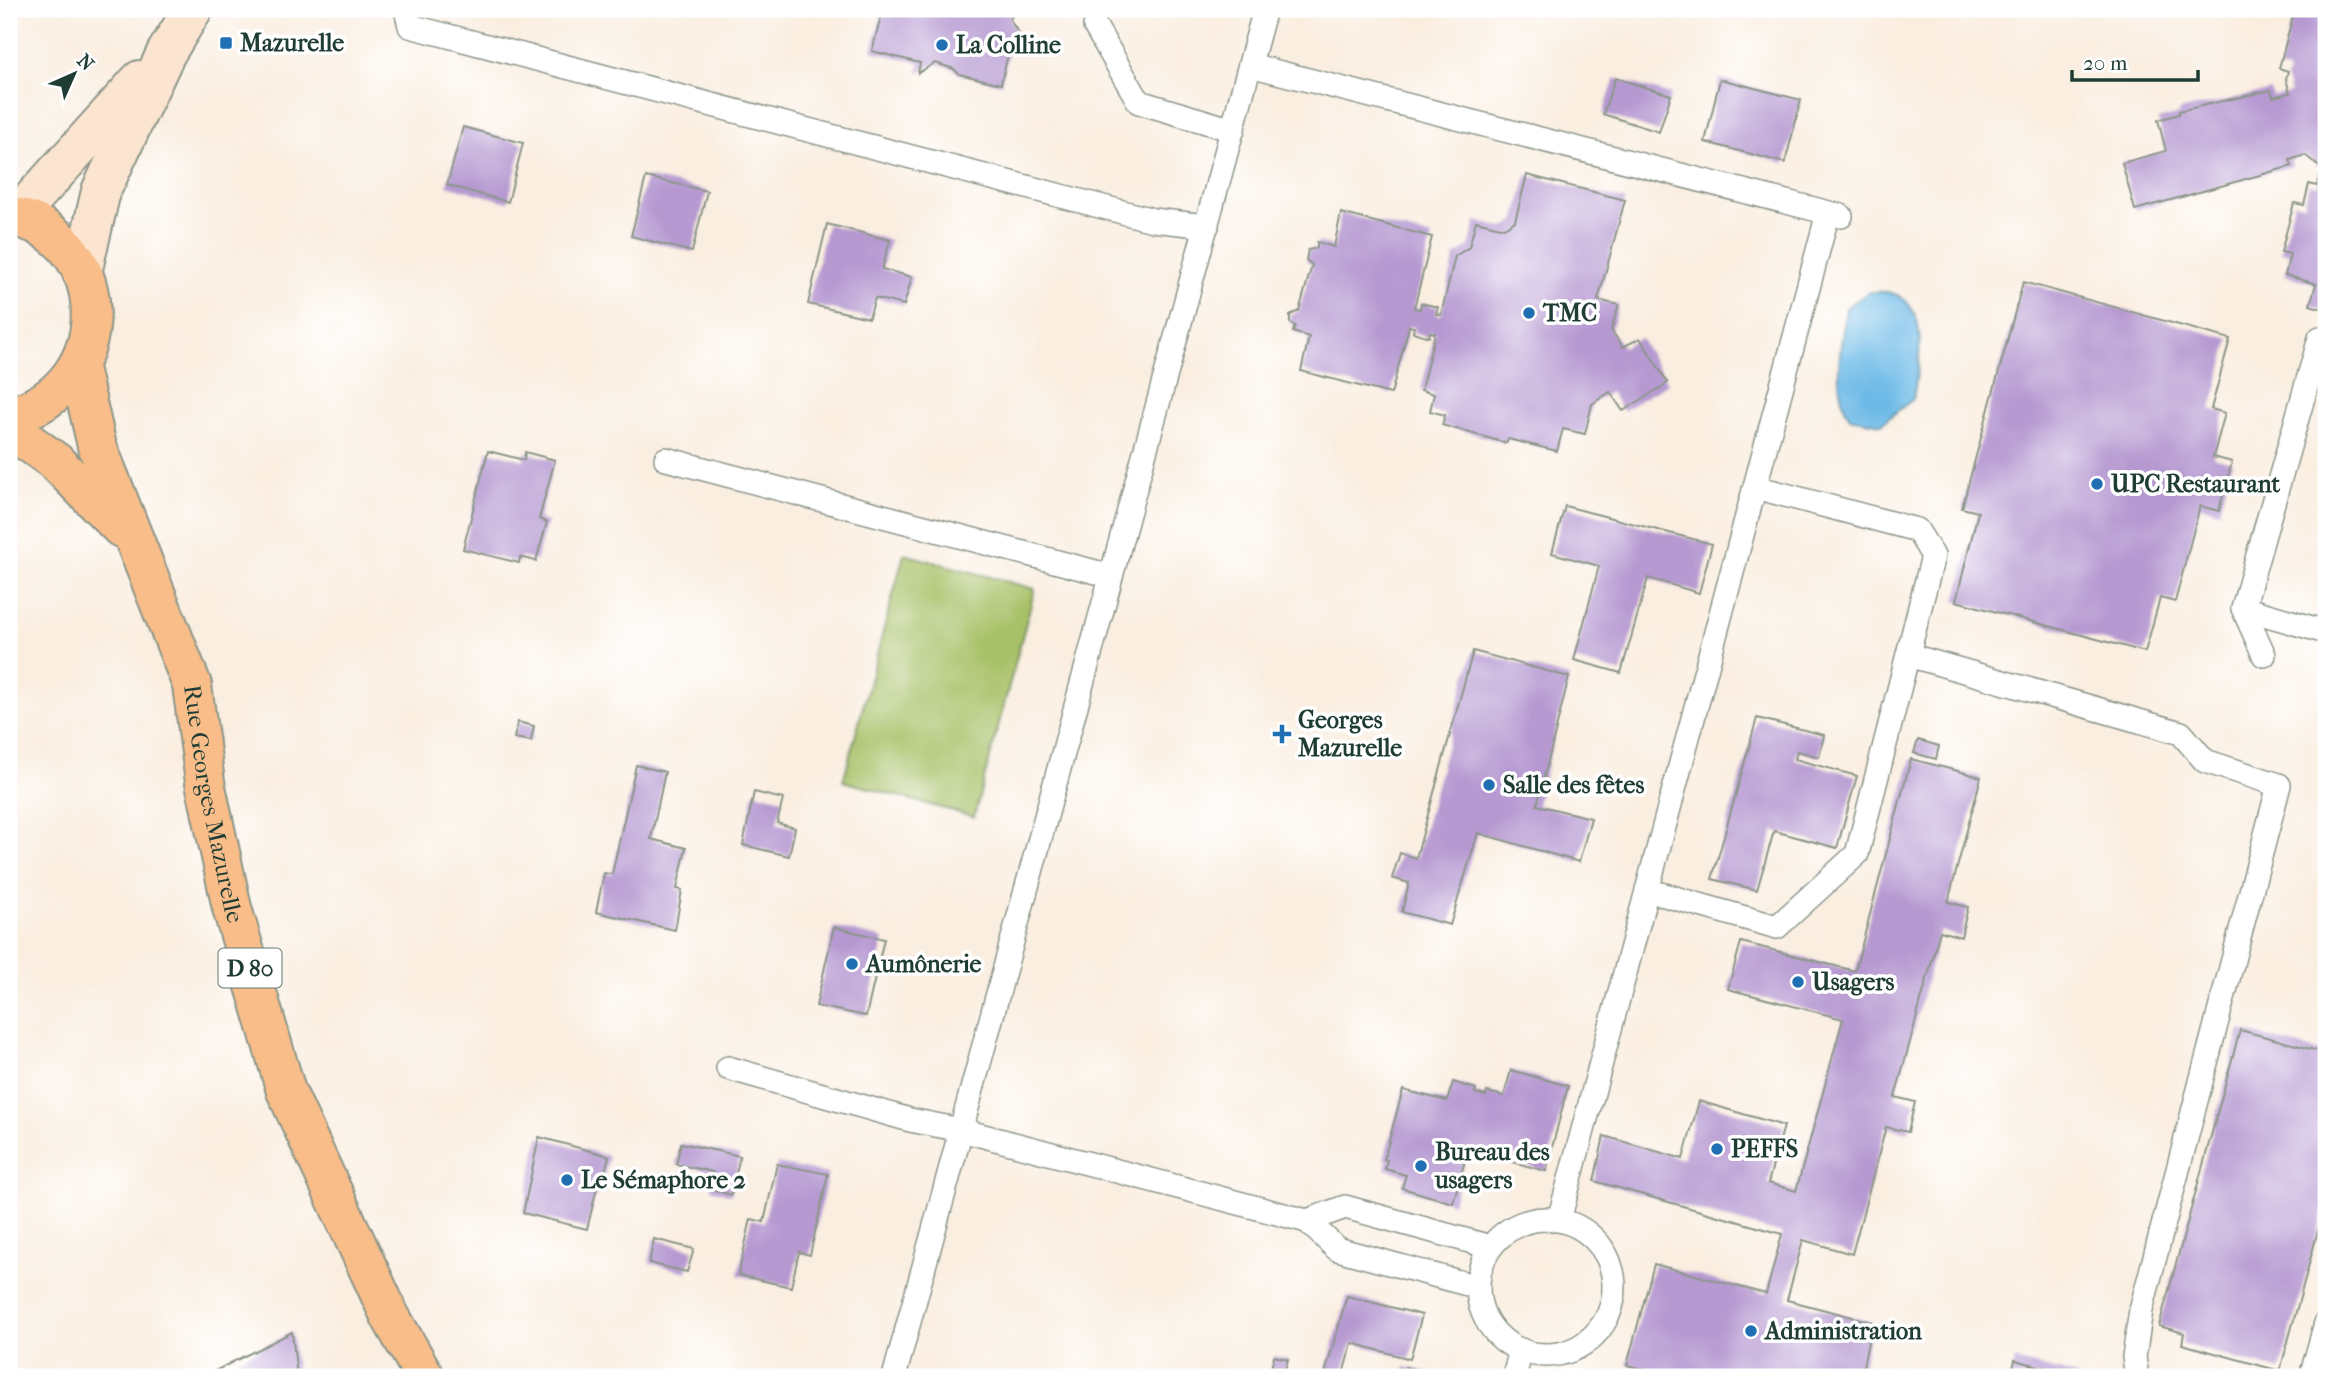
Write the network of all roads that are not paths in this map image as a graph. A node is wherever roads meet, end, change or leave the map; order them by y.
1 (193, 9) edge
2 (406, 9) edge
3 (1265, 9) edge
4 (1095, 26) dead end
5 (166, 52) junction
6 (1250, 65) junction
7 (1233, 130) junction
8 (13, 217) edge
9 (1206, 226) junction
10 (82, 273) junction
11 (2326, 340) edge
12 (79, 368) junction
13 (9, 416) edge
14 (9, 428) edge
15 (666, 459) dead end
16 (1755, 488) junction
17 (132, 540) junction
18 (1111, 576) junction
19 (2243, 608) junction
20 (2326, 632) edge
21 (1908, 655) junction
22 (2263, 655) dead end
23 (1647, 890) junction
24 (728, 1068) dead end
25 (961, 1130) junction
26 (1559, 1220) junction
27 (1307, 1221) junction
28 (1491, 1247) junction
29 (1478, 1287) junction
30 (2326, 1323) edge
31 (1521, 1350) junction
32 (425, 1377) edge
33 (894, 1377) edge
34 (1514, 1377) edge
35 (2137, 1377) edge
36 (2311, 1377) edge

1 - 5 main road
2 - 9 lane
3 - 6 lane
4 - 7 lane
5 - 8 main road
5 - 10 main road
6 - 7 lane
6 - 16 lane
7 - 9 lane
8 - 10 main road
9 - 18 lane
10 - 12 main road
11 - 19 lane
12 - 13 main road
12 - 17 main road, Rue Georges Mazurelle / D 80
14 - 17 main road, Rue Georges Mazurelle / D 80
15 - 18 lane
16 - 21 lane
16 - 23 lane
17 - 32 main road, Rue Georges Mazurelle / D 80
18 - 25 lane
19 - 20 lane
19 - 22 lane
21 - 23 lane
21 - 35 lane
23 - 26 lane
24 - 25 lane
25 - 27 lane
25 - 33 lane
26 - 28 lane
26 - 31 lane
27 - 28 lane
27 - 29 lane
28 - 29 lane
29 - 31 lane
30 - 36 lane
31 - 34 lane

